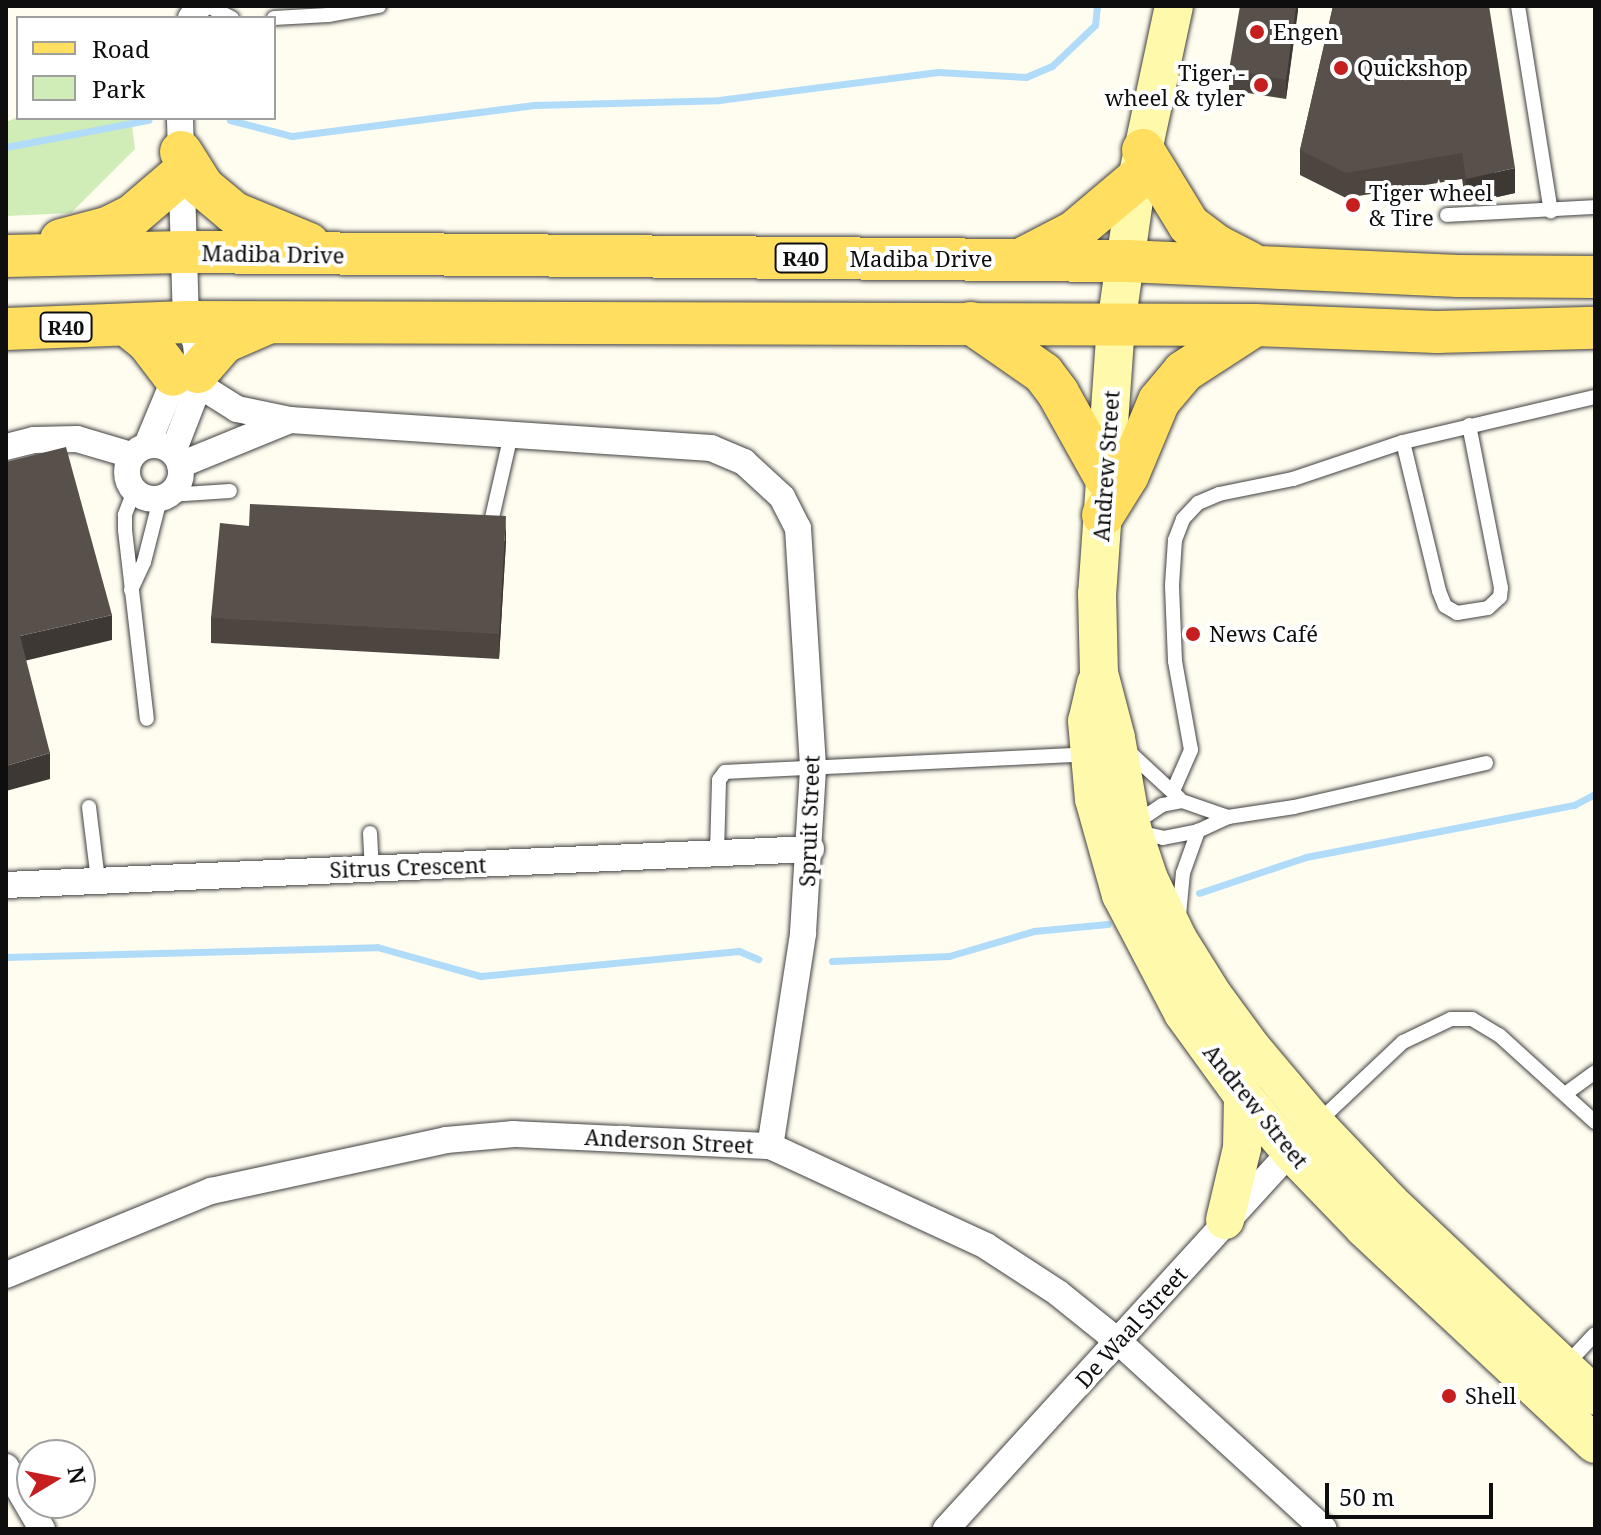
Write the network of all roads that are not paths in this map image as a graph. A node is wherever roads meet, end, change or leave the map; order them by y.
1 (208, 6) edge
2 (379, 6) edge
3 (1174, 6) edge
4 (1518, 6) edge
5 (328, 10) edge
6 (228, 16) edge
7 (276, 18) edge
8 (181, 148) edge
9 (1140, 165) junction
10 (1595, 207) edge
11 (1551, 211) junction
12 (1447, 215) dead end
13 (183, 252) junction
14 (6, 255) edge
15 (344, 255) junction
16 (1019, 260) junction
17 (1126, 261) junction
18 (1256, 266) junction
19 (1595, 277) edge
20 (186, 322) junction
21 (971, 323) junction
22 (266, 324) junction
23 (1116, 324) junction
24 (127, 325) junction
25 (1255, 325) junction
26 (1595, 328) edge
27 (6, 329) edge
28 (190, 377) junction
29 (1595, 397) edge
30 (290, 420) junction
31 (1469, 425) junction
32 (511, 435) junction
33 (1403, 442) junction
34 (6, 447) edge
35 (139, 450) junction
36 (185, 458) junction
37 (134, 491) junction
38 (230, 491) dead end
39 (1104, 496) junction
40 (165, 497) junction
41 (491, 522) edge
42 (131, 590) junction
43 (147, 719) dead end
44 (1102, 746) junction
45 (1486, 763) dead end
46 (813, 769) junction
47 (1178, 796) junction
48 (1094, 799) junction
49 (89, 807) dead end
50 (1228, 817) junction
51 (1132, 828) junction
52 (1198, 831) junction
53 (370, 833) dead end
54 (811, 849) junction
55 (717, 853) junction
56 (1112, 867) junction
57 (372, 868) junction
58 (98, 880) junction
59 (6, 885) edge
60 (1178, 939) junction
61 (1595, 1072) edge
62 (1565, 1094) junction
63 (1243, 1096) junction
64 (1595, 1122) edge
65 (1316, 1124) junction
66 (770, 1146) junction
67 (1290, 1151) junction
68 (1225, 1220) junction
69 (6, 1275) edge
70 (1595, 1334) edge
71 (1119, 1342) junction
72 (1564, 1367) junction
73 (1595, 1396) edge
74 (1595, 1444) edge
75 (6, 1467) edge
76 (42, 1529) edge
77 (946, 1529) edge
78 (1324, 1529) edge

1 - 6 lane
2 - 5 lane
3 - 9 main road, Andrew Street
4 - 11 lane
5 - 7 lane
8 - 13 street
8 - 14 main road
8 - 15 main road
9 - 16 main road
9 - 17 main road, Andrew Street
9 - 18 main road
10 - 11 lane
11 - 12 lane
13 - 14 main road, Madiba Drive / R40
13 - 15 main road, Madiba Drive / R40
13 - 20 street
15 - 16 main road, Madiba Drive / R40
16 - 17 main road, Madiba Drive / R40
17 - 18 main road, Madiba Drive / R40
17 - 23 main road, Andrew Street
18 - 19 main road, Madiba Drive / R40
20 - 22 main road, R40
20 - 24 main road, R40
20 - 28 street
21 - 22 main road, R40
21 - 23 main road, R40
21 - 39 main road
22 - 28 main road
23 - 25 main road, R40
23 - 39 main road, Andrew Street
24 - 27 main road, R40
24 - 28 main road
25 - 26 main road, R40
25 - 39 main road
28 - 30 street
28 - 35 street
28 - 36 street
29 - 31 lane
30 - 32 street
30 - 36 street
31 - 33 lane
31 - 33 lane
32 - 41 lane
32 - 46 street, Spruit Street
33 - 47 lane
34 - 35 street
35 - 36 street
35 - 37 street
36 - 40 street
37 - 40 street
37 - 42 lane
38 - 40 lane
39 - 44 main road, Andrew Street
40 - 42 lane
42 - 43 lane
44 - 46 lane
44 - 47 lane
44 - 48 main road, Andrew Street
44 - 51 main road, Andrew Street
45 - 50 lane
46 - 54 street, Spruit Street
46 - 55 lane
47 - 50 lane
47 - 51 lane
48 - 51 lane
48 - 56 main road, Andrew Street
49 - 58 lane
50 - 52 lane
51 - 52 lane
51 - 56 lane
51 - 60 main road, Andrew Street
52 - 60 lane
53 - 57 lane
54 - 55 street, Sitrus Crescent
54 - 66 street, Spruit Street
55 - 57 street, Sitrus Crescent
56 - 63 main road, Andrew Street
57 - 58 street, Sitrus Crescent
58 - 59 street, Sitrus Crescent
60 - 65 main road, Andrew Street
61 - 62 lane
62 - 64 lane
62 - 65 lane
63 - 67 main road, Andrew Street
63 - 68 main road
65 - 67 street, De Waal Street
65 - 72 main road, Andrew Street
66 - 69 street, Anderson Street
66 - 71 street, Anderson Street
67 - 68 street, De Waal Street
67 - 74 main road, Andrew Street
68 - 71 street, De Waal Street
70 - 72 lane
71 - 77 street, De Waal Street
71 - 78 street, Anderson Street
72 - 73 main road, Andrew Street
75 - 76 street

